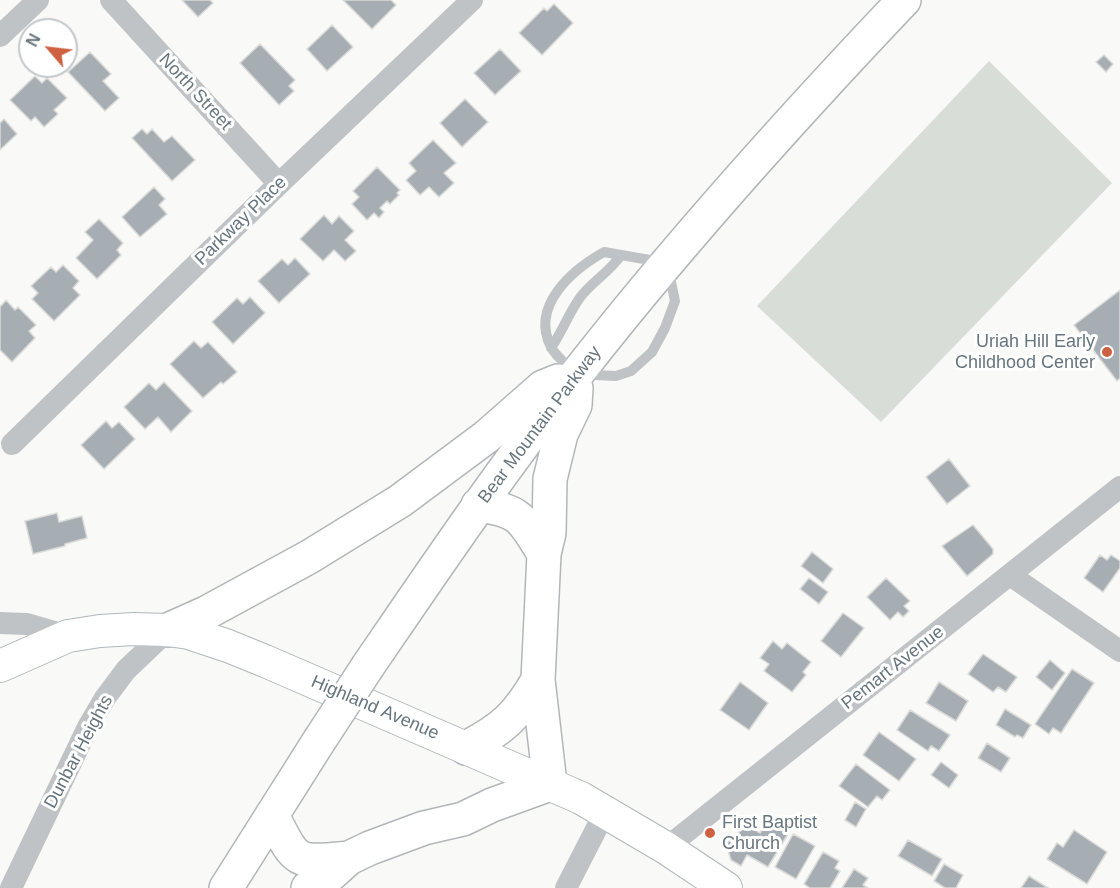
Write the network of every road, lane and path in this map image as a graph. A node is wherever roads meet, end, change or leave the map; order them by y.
1 (38, 0) edge
2 (111, 0) edge
3 (472, 0) edge
4 (904, 0) edge
5 (0, 36) edge
6 (279, 184) junction
7 (621, 255) junction
8 (667, 263) junction
9 (551, 348) junction
10 (576, 374) junction
11 (12, 444) dead end
12 (1120, 488) edge
13 (478, 505) junction
14 (544, 554) junction
15 (1010, 575) junction
16 (0, 623) edge
17 (168, 630) junction
18 (68, 636) junction
19 (1120, 651) edge
20 (0, 666) edge
21 (538, 680) junction
22 (466, 747) junction
23 (550, 783) junction
24 (605, 812) junction
25 (272, 815) junction
26 (666, 848) junction
27 (349, 858) junction
28 (11, 888) edge
29 (226, 888) edge
30 (308, 888) edge
31 (566, 888) edge
32 (726, 888) edge

1 - 5 street
2 - 6 street, North Street
3 - 6 street, Parkway Place
4 - 8 highway, Bear Mountain Parkway
6 - 11 street, Parkway Place
7 - 8 lane
7 - 9 lane
7 - 9 lane
8 - 10 highway, Bear Mountain Parkway
8 - 10 lane
9 - 10 lane
10 - 13 highway, Bear Mountain Parkway
10 - 14 highway
10 - 17 highway
12 - 15 street, Pemart Avenue
13 - 14 highway
13 - 25 highway, Bear Mountain Parkway, bridge
14 - 21 highway
15 - 19 street
15 - 26 street, Pemart Avenue
16 - 18 street
17 - 18 street, Highland Avenue
17 - 22 street, Highland Avenue
17 - 28 street, Dunbar Heights
18 - 20 street, Highland Avenue
21 - 22 highway
21 - 23 highway
22 - 23 street, Highland Avenue
23 - 24 street, Highland Avenue
23 - 27 highway
24 - 26 street, Highland Avenue
24 - 31 street
25 - 27 highway
25 - 29 highway, Bear Mountain Parkway
26 - 32 street, Highland Avenue
27 - 30 highway

